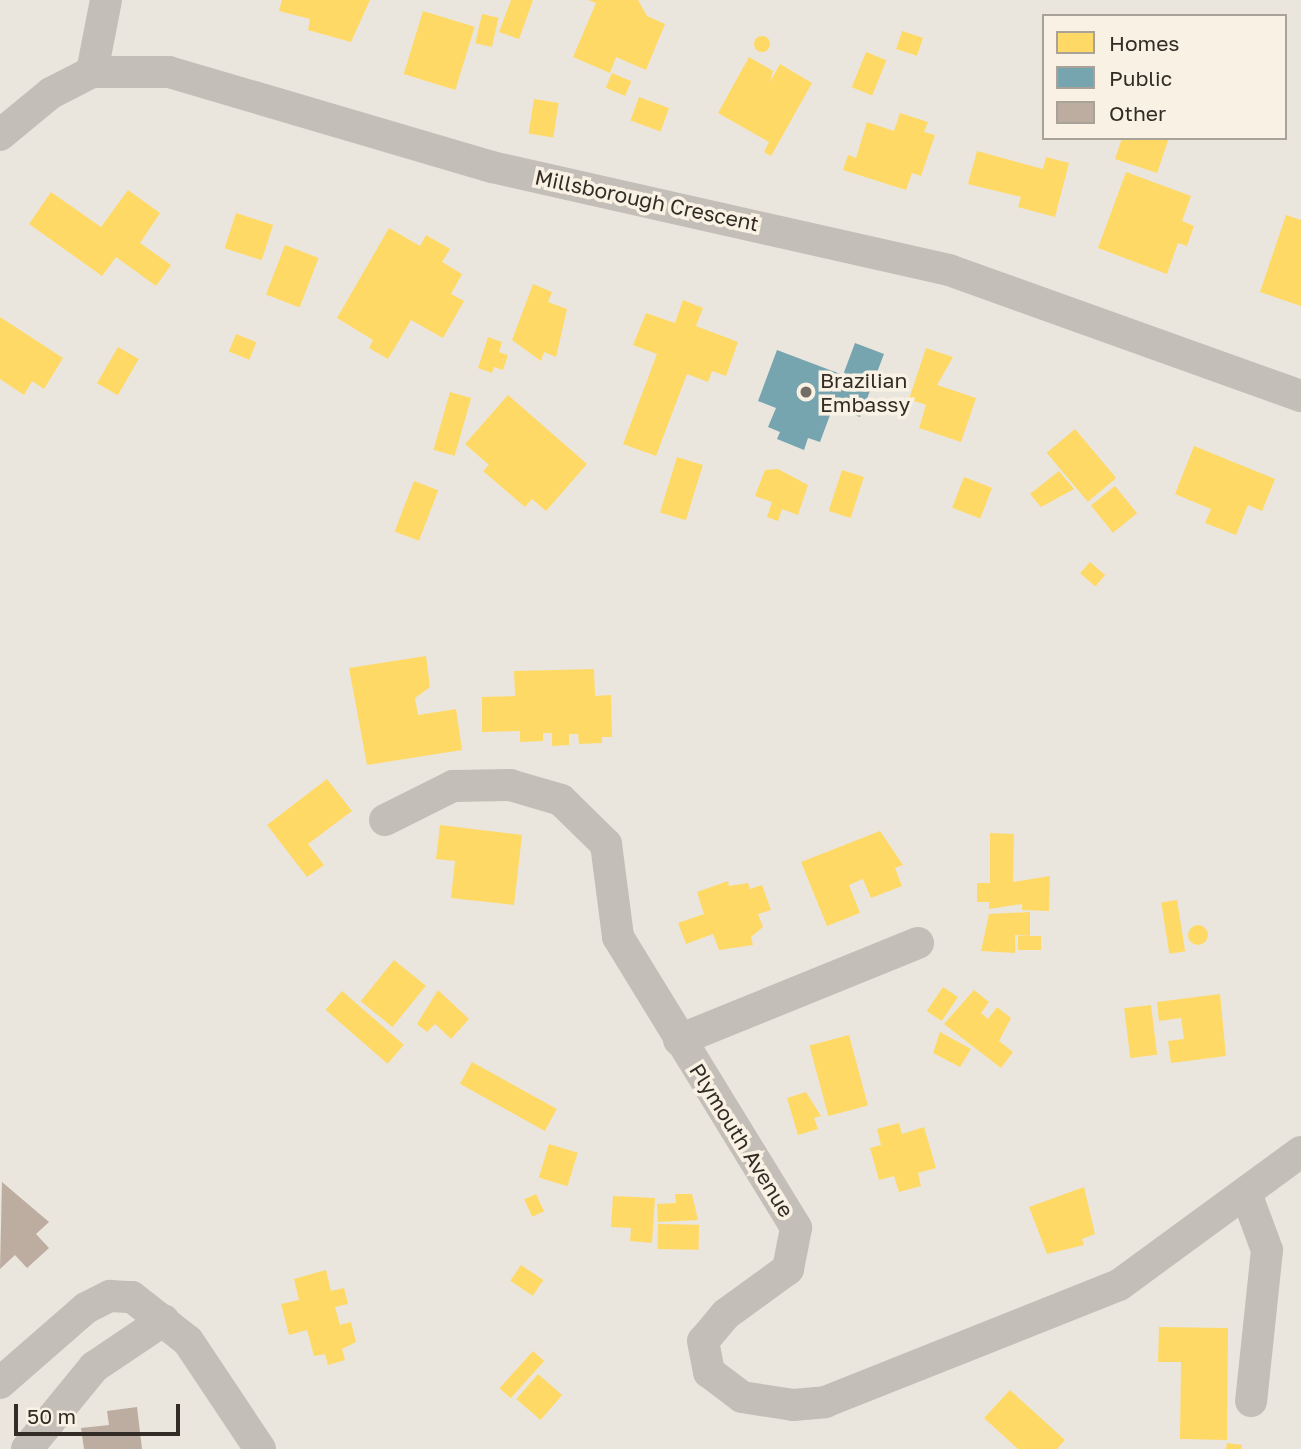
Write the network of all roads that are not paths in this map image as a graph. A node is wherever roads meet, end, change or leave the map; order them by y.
1 (106, 0) edge
2 (92, 72) junction
3 (0, 135) edge
4 (1301, 396) edge
5 (385, 820) dead end
6 (918, 943) dead end
7 (678, 1041) junction
8 (1301, 1152) edge
9 (1247, 1196) junction
10 (164, 1320) junction
11 (0, 1383) edge
12 (1251, 1401) dead end
13 (27, 1449) edge
14 (260, 1449) edge

1 - 2 street
2 - 3 street, Millsborough Crescent
2 - 4 street, Millsborough Crescent
5 - 7 street, Plymouth Avenue
6 - 7 street
7 - 9 street, Plymouth Avenue
8 - 9 street, Plymouth Avenue
9 - 12 street
10 - 11 street
10 - 13 street
10 - 14 street

